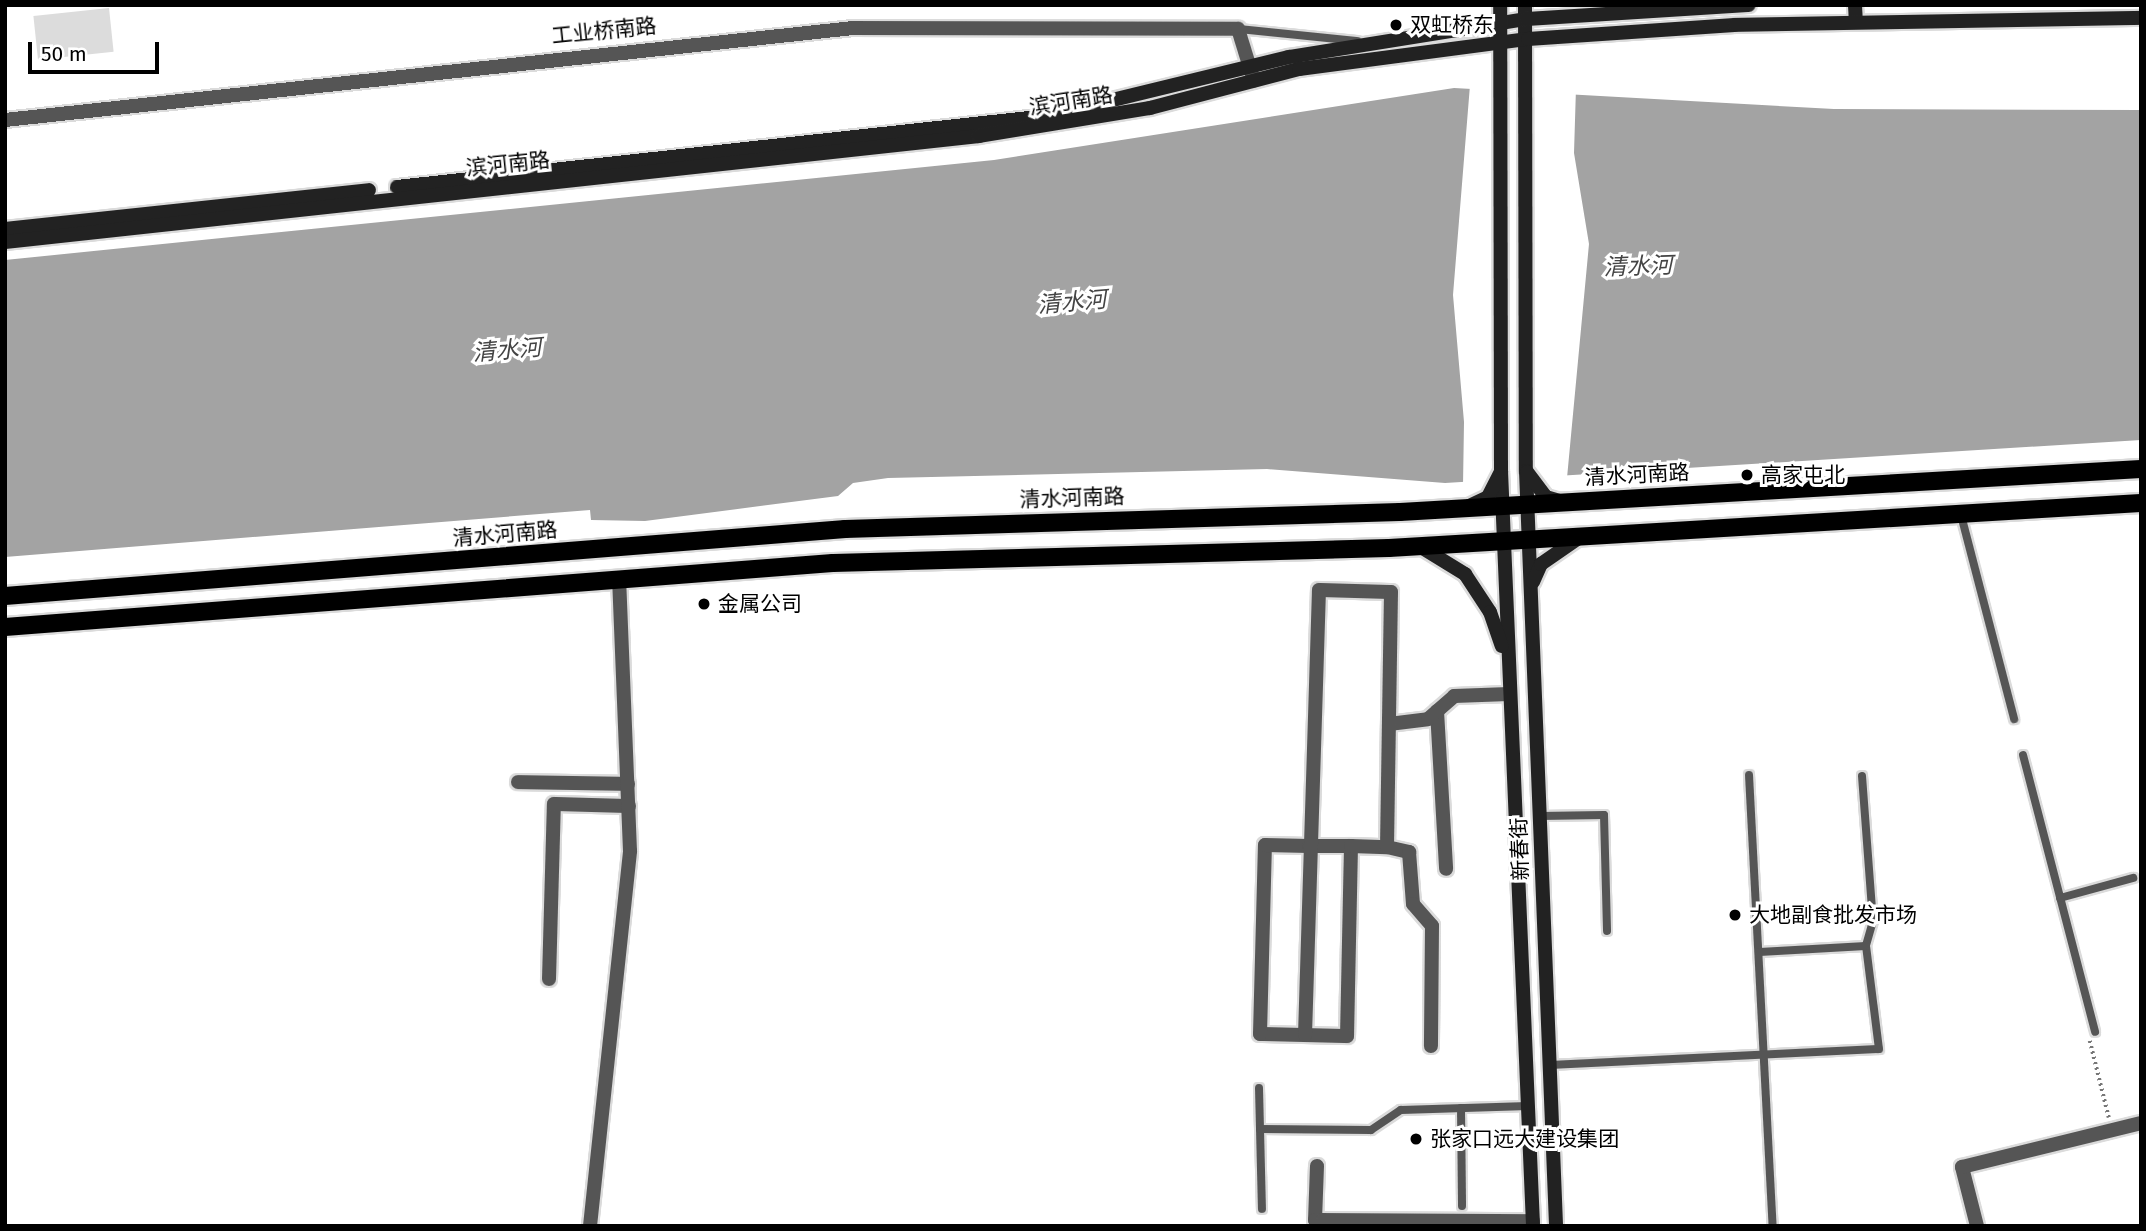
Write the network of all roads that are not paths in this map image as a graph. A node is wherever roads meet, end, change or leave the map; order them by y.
1 (1500, 5) edge
2 (1749, 5) edge
3 (1855, 5) edge
4 (1526, 12) edge
5 (2141, 18) edge
6 (1502, 22) junction
7 (1856, 22) junction
8 (1238, 29) junction
9 (1528, 39) junction
10 (1374, 42) junction
11 (1504, 43) junction
12 (1252, 75) junction
13 (5, 120) edge
14 (5, 229) edge
15 (5, 242) edge
16 (2141, 469) edge
17 (1501, 471) junction
18 (1526, 471) junction
19 (1561, 502) junction
20 (2141, 503) edge
21 (1528, 504) junction
22 (1502, 506) junction
23 (1466, 508) junction
24 (1961, 514) junction
25 (1585, 537) junction
26 (1530, 540) junction
27 (1503, 541) junction
28 (1420, 546) junction
29 (619, 579) junction
30 (1531, 587) junction
31 (5, 596) edge
32 (5, 626) edge
33 (1507, 660) junction
34 (1509, 694) junction
35 (1437, 711) junction
36 (2014, 719) dead end
37 (1389, 723) junction
38 (2023, 755) dead end
39 (1749, 775) dead end
40 (1861, 776) dead end
41 (518, 782) dead end
42 (628, 784) junction
43 (629, 806) junction
44 (1540, 817) junction
45 (1309, 846) junction
46 (1351, 846) junction
47 (1387, 847) junction
48 (1446, 869) dead end
49 (2133, 878) dead end
50 (2060, 898) junction
51 (1607, 931) dead end
52 (1866, 946) junction
53 (1759, 952) junction
54 (549, 979) dead end
55 (2095, 1032) road end
56 (1305, 1035) junction
57 (1431, 1046) dead end
58 (1764, 1053) junction
59 (1549, 1065) junction
60 (1259, 1088) dead end
61 (1528, 1106) junction
62 (1461, 1108) junction
63 (2141, 1123) edge
64 (1260, 1129) junction
65 (1317, 1167) dead end
66 (1462, 1206) dead end
67 (1262, 1209) dead end
68 (1323, 1223) edge
69 (1391, 1223) edge
70 (1493, 1223) edge
71 (1533, 1224) edge
72 (590, 1226) edge
73 (1556, 1226) edge
74 (1773, 1226) edge
75 (1977, 1226) edge

1 - 6 main road, 新春街
2 - 4 main road, 滨河南路
3 - 7 main road
4 - 6 main road, 滨河南路
4 - 9 main road, 新春街
5 - 7 main road, 滨河南路
6 - 10 main road, 滨河南路
6 - 11 main road, 新春街
7 - 9 main road, 滨河南路
8 - 10 lane
8 - 12 street
8 - 13 street, 工业桥南路
9 - 11 main road, 滨河南路
9 - 18 main road, 新春街
10 - 12 main road, 滨河南路
11 - 12 main road, 滨河南路
11 - 17 main road, 新春街
12 - 14 main road, 滨河南路
12 - 15 main road, 滨河南路
16 - 19 main road, 清水河南路
17 - 22 main road, 新春街
17 - 23 main road
18 - 19 main road
18 - 21 main road, 新春街
19 - 21 main road, 清水河南路
20 - 24 main road
21 - 22 main road, 清水河南路
21 - 26 main road, 新春街
22 - 23 main road, 清水河南路
22 - 27 main road, 新春街
23 - 31 main road, 清水河南路
24 - 25 main road
24 - 36 lane
25 - 26 main road
25 - 30 main road
26 - 27 main road
26 - 30 main road, 新春街
27 - 28 main road
27 - 33 main road, 新春街
28 - 29 main road
28 - 33 main road
29 - 32 main road
29 - 42 street
30 - 44 main road, 新春街
33 - 34 main road, 新春街
34 - 35 street
34 - 61 main road, 新春街
35 - 37 street
35 - 48 street
37 - 45 street
37 - 47 street
38 - 50 lane
39 - 53 lane
40 - 52 lane
41 - 42 street
42 - 43 street
43 - 54 street
43 - 72 street
44 - 51 lane
44 - 59 main road, 新春街
45 - 46 street
45 - 56 street
45 - 56 street
46 - 47 street
46 - 56 street
47 - 57 street
49 - 50 lane
50 - 55 lane
52 - 53 lane
52 - 58 lane
53 - 58 lane
58 - 59 lane
58 - 74 lane
59 - 73 main road, 新春街
60 - 64 lane
61 - 62 lane
61 - 71 main road, 新春街
62 - 64 lane
62 - 66 lane
63 - 75 street
64 - 67 lane
65 - 68 street
68 - 69 street
69 - 70 street
70 - 71 street

